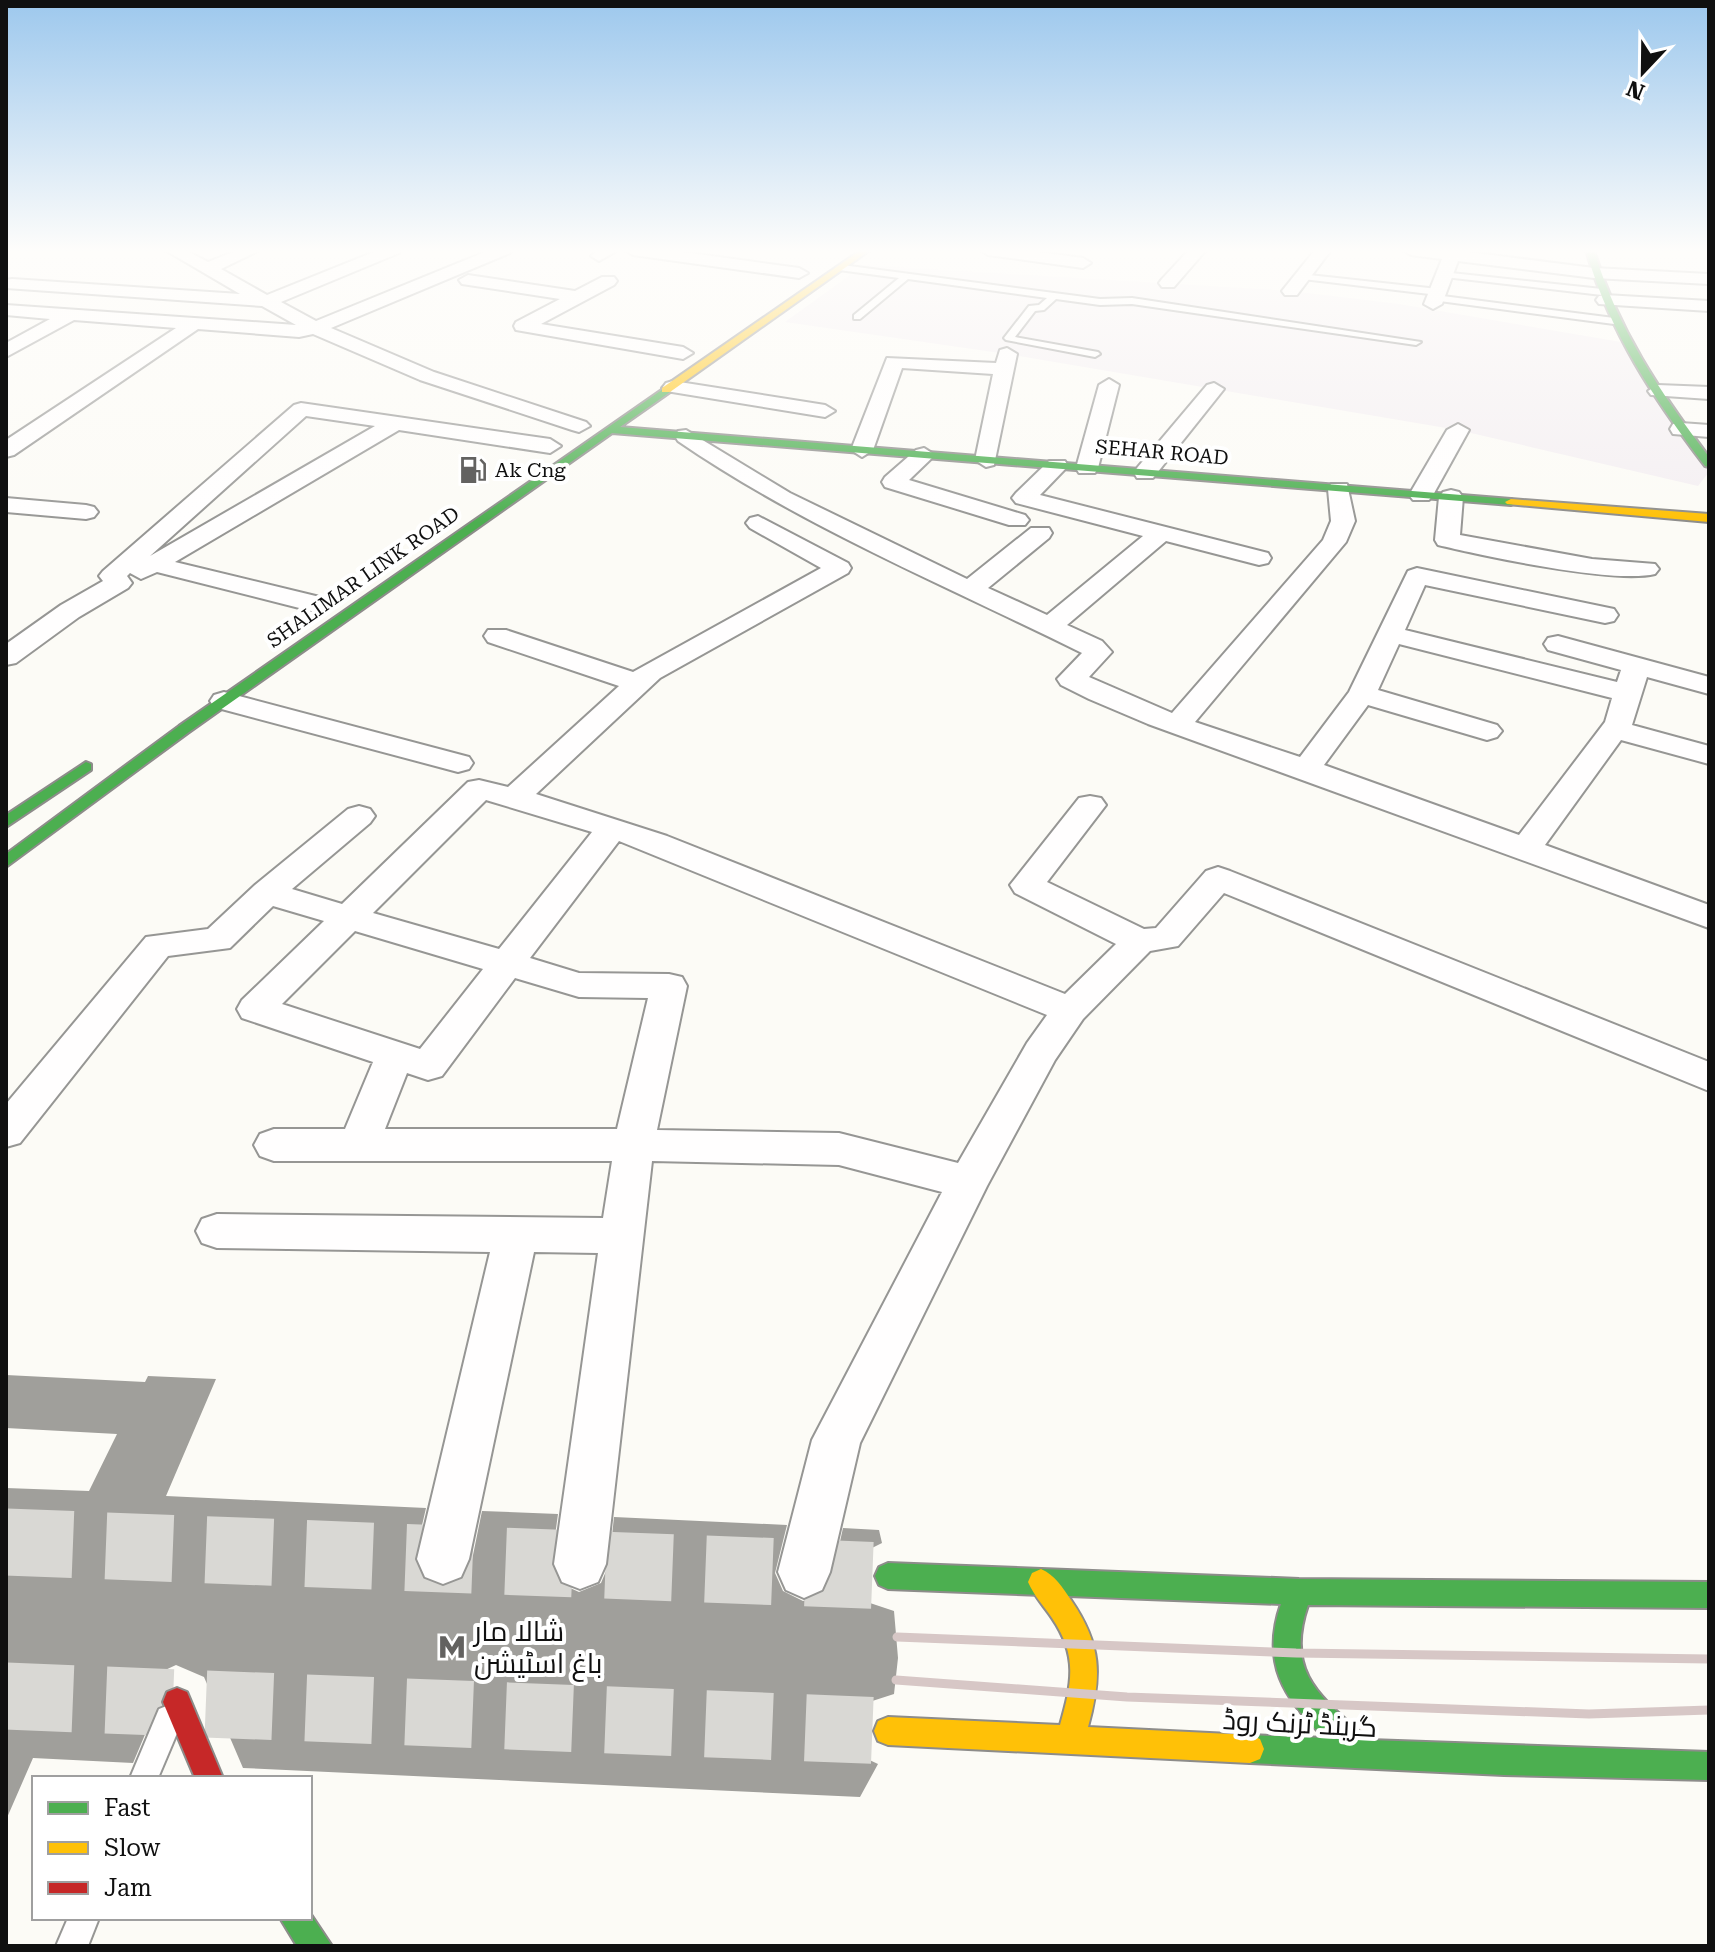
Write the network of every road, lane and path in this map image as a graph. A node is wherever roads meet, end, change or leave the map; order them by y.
1 (24, 341) edge
2 (168, 341) edge
3 (346, 341) edge
4 (632, 341) edge
5 (739, 341) edge
6 (1014, 341) edge
7 (1410, 341) edge
8 (1627, 341) edge
9 (1416, 342) dead end
10 (689, 349) joint
11 (6, 351) edge
12 (1095, 354) dead end
13 (657, 371) dead end
14 (1109, 385) dead end
15 (673, 387) junction
16 (1214, 389) dead end
17 (1658, 391) junction
18 (1709, 393) edge
19 (825, 411) dead end
20 (586, 421) joint
21 (396, 423) junction
22 (1681, 429) junction
23 (612, 430) junction
24 (1458, 430) dead end
25 (1709, 431) edge
26 (686, 436) junction
27 (550, 446) junction
28 (6, 450) edge
29 (862, 450) junction
30 (924, 455) junction
31 (986, 460) junction
32 (524, 464) dead end
33 (1709, 464) edge
34 (1057, 466) junction
35 (1087, 468) junction
36 (1145, 473) junction
37 (1339, 489) junction
38 (1421, 495) junction
39 (1451, 497) junction
40 (6, 505) edge
41 (86, 512) dead end
42 (1709, 518) edge
43 (1017, 520) dead end
44 (758, 523) dead end
45 (1040, 533) dead end
46 (1161, 533) junction
47 (1259, 558) dead end
48 (153, 564) junction
49 (1646, 569) dead end
50 (119, 583) junction
51 (969, 590) junction
52 (325, 601) joint
53 (1605, 615) dead end
54 (293, 623) dead end
55 (1050, 626) junction
56 (1390, 634) junction
57 (497, 636) dead end
58 (268, 641) dead end
59 (1558, 644) dead end
60 (299, 649) junction
61 (6, 657) edge
62 (1632, 680) junction
63 (638, 683) junction
64 (1709, 686) edge
65 (1362, 694) junction
66 (224, 701) junction
67 (1177, 725) junction
68 (1615, 729) junction
69 (1487, 731) dead end
70 (1709, 755) edge
71 (98, 759) dead end
72 (458, 763) dead end
73 (1306, 769) junction
74 (515, 797) junction
75 (1090, 805) dead end
76 (359, 816) dead end
77 (6, 822) edge
78 (612, 828) junction
79 (1526, 848) junction
80 (6, 862) edge
81 (267, 893) junction
82 (349, 916) junction
83 (1709, 917) edge
84 (1140, 941) junction
85 (508, 964) junction
86 (1070, 1010) junction
87 (395, 1055) junction
88 (1709, 1077) edge
89 (6, 1132) edge
90 (274, 1145) dead end
91 (359, 1145) junction
92 (634, 1145) junction
93 (968, 1182) junction
94 (217, 1231) dead end
95 (516, 1235) junction
96 (622, 1236) junction
97 (443, 1559) dead end
98 (580, 1564) dead end
99 (804, 1572) dead end
100 (888, 1576) tunnel mouth
101 (1041, 1582) junction
102 (1299, 1592) junction
103 (1709, 1595) edge
104 (177, 1702) joint
105 (888, 1731) tunnel mouth
106 (1071, 1738) junction
107 (1364, 1755) junction
108 (1709, 1766) edge
109 (145, 1776) edge
110 (208, 1776) edge
111 (83, 1920) edge
112 (296, 1920) edge
113 (72, 1946) edge
114 (316, 1946) edge

1 - 11 street
2 - 28 street
3 - 20 street
4 - 10 street
5 - 15 main road, SHALIMAR LINK ROAD
6 - 12 lane
7 - 9 lane
8 - 17 main road
10 - 13 main road
14 - 35 street
15 - 19 street
15 - 23 main road, SHALIMAR LINK ROAD
16 - 36 street
17 - 18 street
17 - 22 main road
20 - 27 main road
21 - 27 street
21 - 48 street
21 - 50 street
22 - 25 street
22 - 33 main road
23 - 26 main road, SEHAR ROAD
23 - 60 main road, SHALIMAR LINK ROAD
24 - 38 street
26 - 29 main road, SEHAR ROAD
26 - 51 street
27 - 32 main road
29 - 30 main road, SEHAR ROAD
29 - 31 street
30 - 31 main road, SEHAR ROAD
30 - 43 street
31 - 34 main road, SEHAR ROAD
34 - 35 main road, SEHAR ROAD
34 - 46 street
35 - 36 main road, SEHAR ROAD
36 - 37 main road, SEHAR ROAD
37 - 38 main road, SEHAR ROAD
37 - 67 street
38 - 39 main road, SEHAR ROAD
39 - 42 main road, SEHAR ROAD
39 - 49 street
40 - 41 street
44 - 63 street
45 - 51 street
46 - 47 street
46 - 55 street
48 - 50 street
48 - 52 street
50 - 61 street
51 - 55 street
52 - 54 main road, SHALIMAR LINK ROAD
53 - 56 street
55 - 67 street
56 - 62 street
56 - 65 street
57 - 63 street
58 - 60 main road
59 - 62 street
60 - 66 main road, SHALIMAR LINK ROAD
62 - 64 street
62 - 68 street
63 - 74 street
65 - 69 street
65 - 73 street
66 - 72 street
66 - 80 main road, SHALIMAR LINK ROAD
67 - 73 street
68 - 70 street
68 - 79 street
71 - 77 main road
73 - 79 street
74 - 78 street
74 - 82 street
75 - 84 street
76 - 81 street
78 - 85 street
78 - 86 street
79 - 83 street
81 - 82 street
81 - 89 street
82 - 85 street
82 - 87 street
84 - 86 street
84 - 88 street
85 - 87 street
85 - 92 street
86 - 93 street
87 - 91 street
90 - 91 street
91 - 92 street
92 - 93 street
92 - 96 street
93 - 99 street
94 - 95 street
95 - 96 street
95 - 97 street
96 - 98 street
100 - 101 main road
101 - 102 main road
101 - 106 main road
102 - 103 main road
102 - 107 main road
104 - 109 lane
104 - 110 main road
105 - 106 main road, گرینڈ ٹرنک روڈ
106 - 107 main road, گرینڈ ٹرنک روڈ
107 - 108 main road, گرینڈ ٹرنک روڈ
111 - 113 lane
112 - 114 main road

